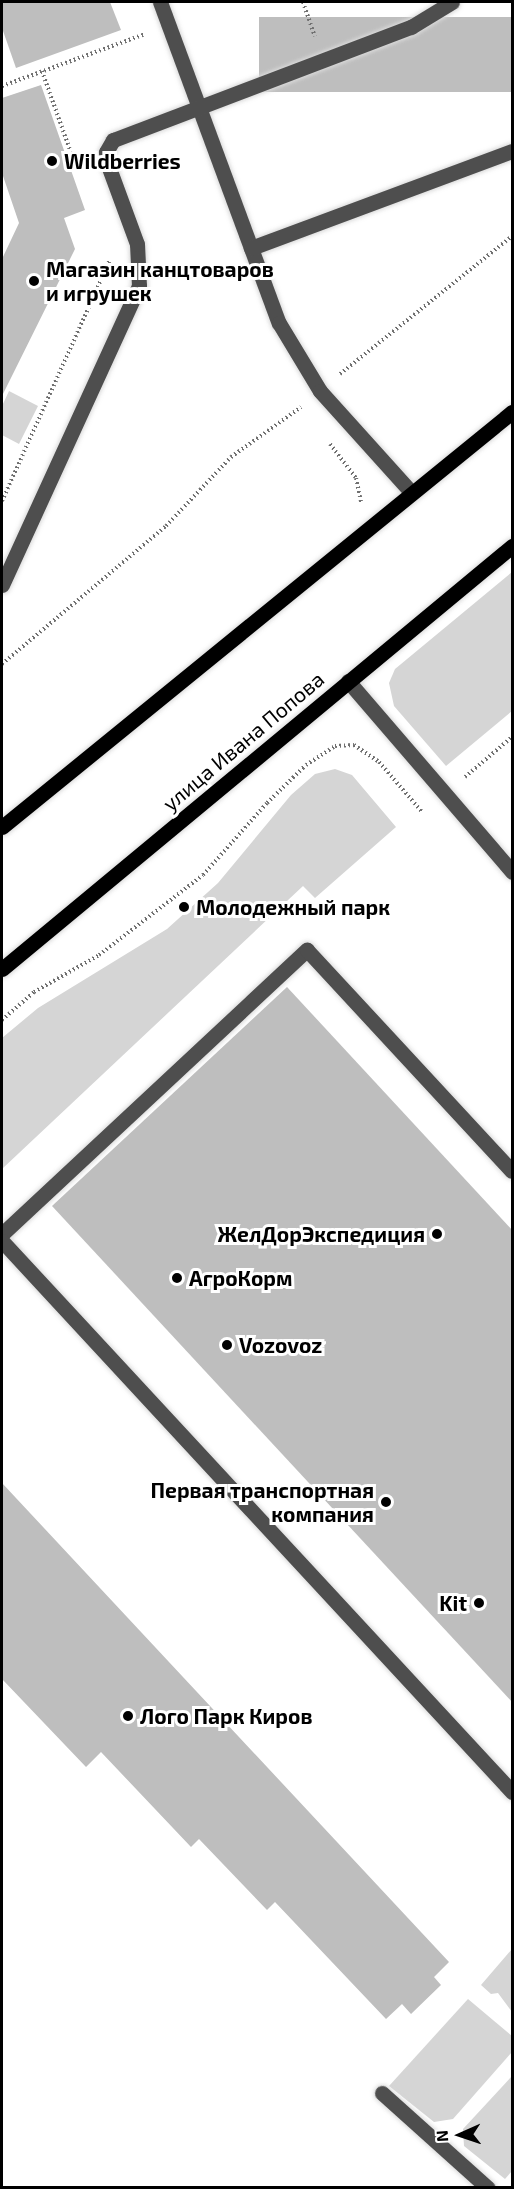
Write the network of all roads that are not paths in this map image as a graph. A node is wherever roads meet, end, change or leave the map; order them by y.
1 (160, 2) edge
2 (452, 2) edge
3 (199, 106) junction
4 (513, 151) edge
5 (251, 248) junction
6 (513, 412) edge
7 (410, 491) junction
8 (513, 546) edge
9 (2, 585) edge
10 (348, 681) junction
11 (2, 827) edge
12 (513, 872) edge
13 (2, 969) edge
14 (513, 1171) edge
15 (2, 1234) edge
16 (2, 1240) edge
17 (513, 1792) edge
18 (382, 2093) dead end
19 (488, 2187) edge

1 - 3 lane
2 - 3 lane
3 - 5 lane
3 - 9 lane
4 - 5 lane
5 - 7 lane
6 - 7 main road
7 - 11 main road
8 - 10 main road, улица Ивана Попова
10 - 12 lane
10 - 13 main road, улица Ивана Попова
14 - 15 lane
16 - 17 lane
18 - 19 lane

